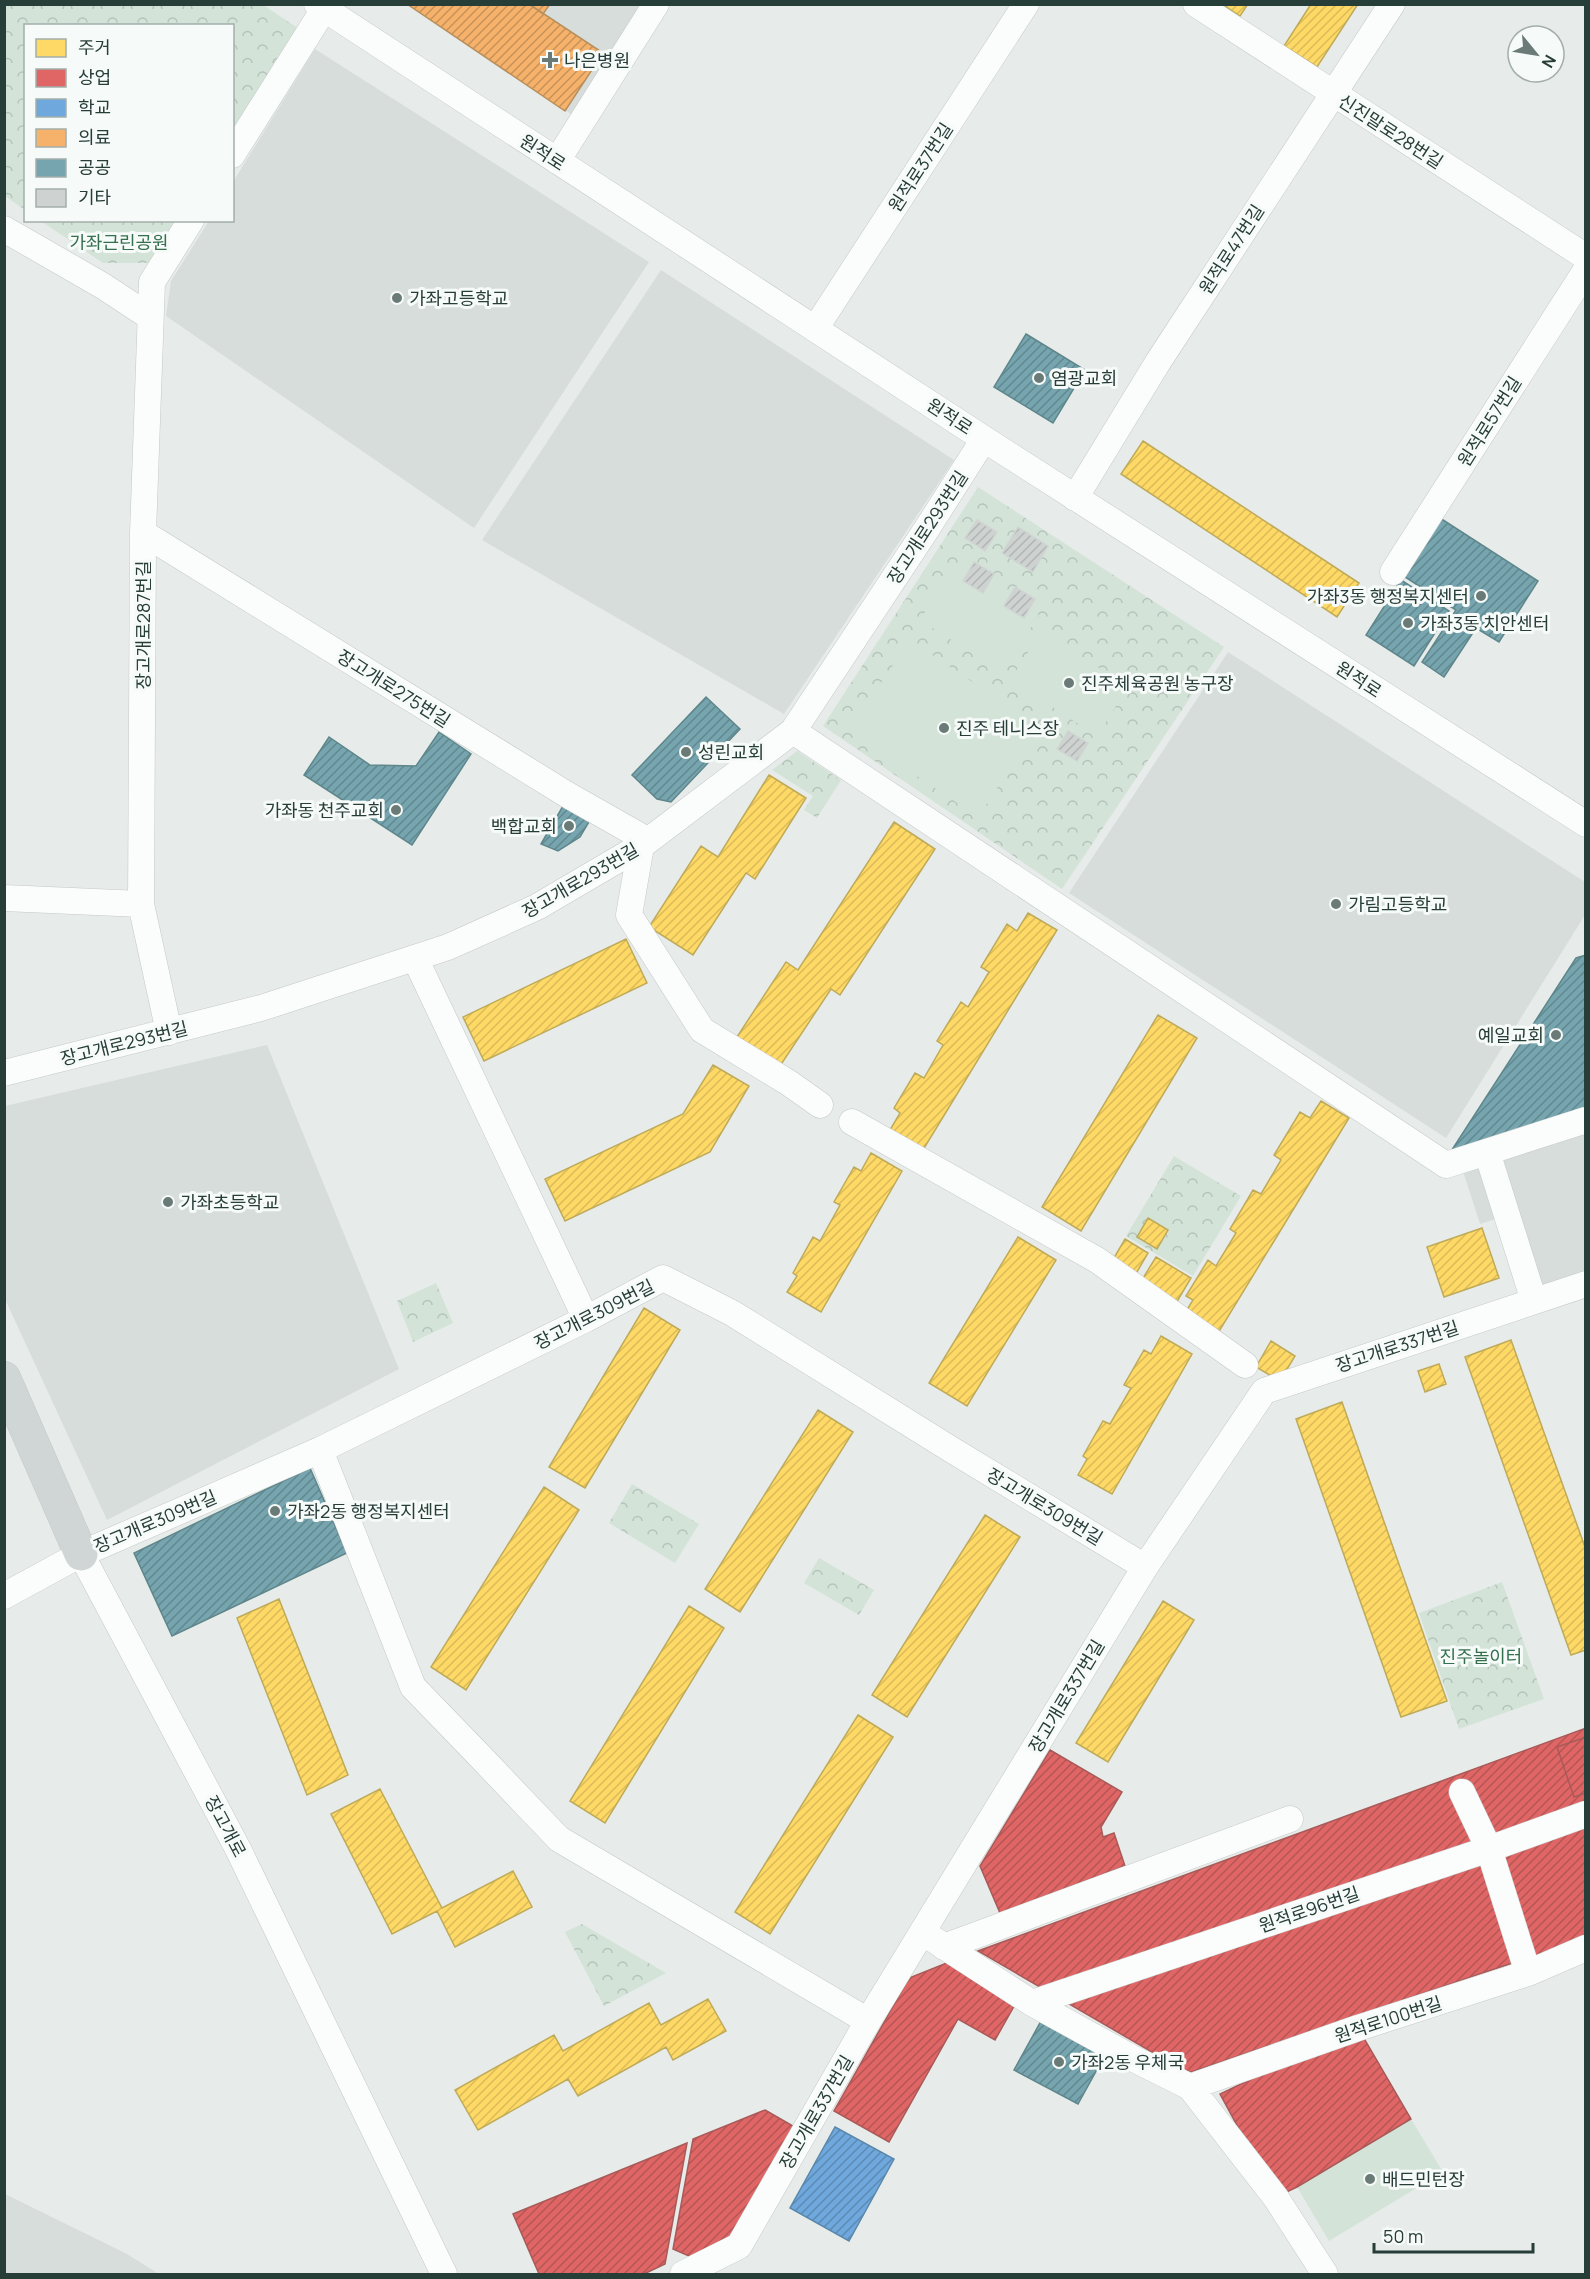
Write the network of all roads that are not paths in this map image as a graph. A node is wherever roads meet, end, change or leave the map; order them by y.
1 (656, 4) edge
2 (1026, 4) edge
3 (1196, 4) edge
4 (1392, 4) edge
5 (321, 7) edge
6 (1333, 93) junction
7 (234, 152) edge
8 (557, 161) junction
9 (190, 222) edge
10 (4, 229) edge
11 (1586, 257) edge
12 (1586, 270) edge
13 (150, 317) junction
14 (815, 329) junction
15 (984, 439) junction
16 (1076, 498) junction
17 (143, 533) junction
18 (1393, 572) dead end
19 (792, 731) junction
20 (1586, 824) edge
21 (644, 843) junction
22 (4, 898) edge
23 (141, 904) junction
24 (415, 958) junction
25 (169, 1032) junction
26 (4, 1073) edge
27 (820, 1105) dead end
28 (1586, 1120) edge
29 (852, 1122) dead end
30 (1487, 1152) junction
31 (1586, 1284) edge
32 (1534, 1301) junction
33 (586, 1319) junction
34 (1245, 1365) dead end
35 (4, 1378) edge
36 (320, 1450) junction
37 (81, 1554) junction
38 (1145, 1567) junction
39 (4, 1596) edge
40 (1462, 1792) dead end
41 (1586, 1814) edge
42 (1290, 1820) dead end
43 (1489, 1849) junction
44 (922, 1932) junction
45 (944, 1947) junction
46 (1586, 1948) edge
47 (1528, 1973) junction
48 (1032, 2003) junction
49 (868, 2021) junction
50 (1190, 2087) junction
51 (444, 2274) edge
52 (683, 2274) edge
53 (1325, 2274) edge

1 - 8 street
2 - 14 street, 원적로37번길
3 - 6 street, 신진말로28번길
4 - 6 street, 원적로47번길
5 - 7 street
5 - 8 street, 원적로
6 - 11 street, 신진말로28번길
6 - 16 street, 원적로47번길
8 - 14 street, 원적로
9 - 13 street, 장고개로287번길
10 - 13 street
12 - 18 street, 원적로57번길
13 - 17 street, 장고개로287번길
14 - 15 street, 원적로
15 - 16 street, 원적로
15 - 19 street, 장고개로293번길
16 - 20 street, 원적로
17 - 21 street, 장고개로275번길
17 - 23 street, 장고개로287번길
19 - 21 street, 장고개로293번길
19 - 30 street
21 - 24 street, 장고개로293번길
21 - 27 street
22 - 23 street
23 - 25 street, 장고개로287번길
24 - 25 street, 장고개로293번길
24 - 33 street
25 - 26 street, 장고개로293번길
28 - 30 street
29 - 34 street
30 - 32 street
31 - 32 street, 장고개로337번길
32 - 38 street, 장고개로337번길
33 - 36 street, 장고개로309번길
33 - 38 street, 장고개로309번길
35 - 37 main road, 장고개로
36 - 37 street, 장고개로309번길
36 - 49 street
37 - 39 street, 장고개로309번길
37 - 51 street, 장고개로
38 - 44 street, 장고개로337번길
40 - 43 street
41 - 43 street, 원적로96번길
42 - 45 street
43 - 47 street
43 - 48 street, 원적로96번길
44 - 45 street
44 - 49 street, 장고개로337번길
45 - 48 street
46 - 47 street, 원적로100번길
47 - 50 street, 원적로100번길
48 - 50 street
49 - 52 street, 장고개로337번길
50 - 53 street

